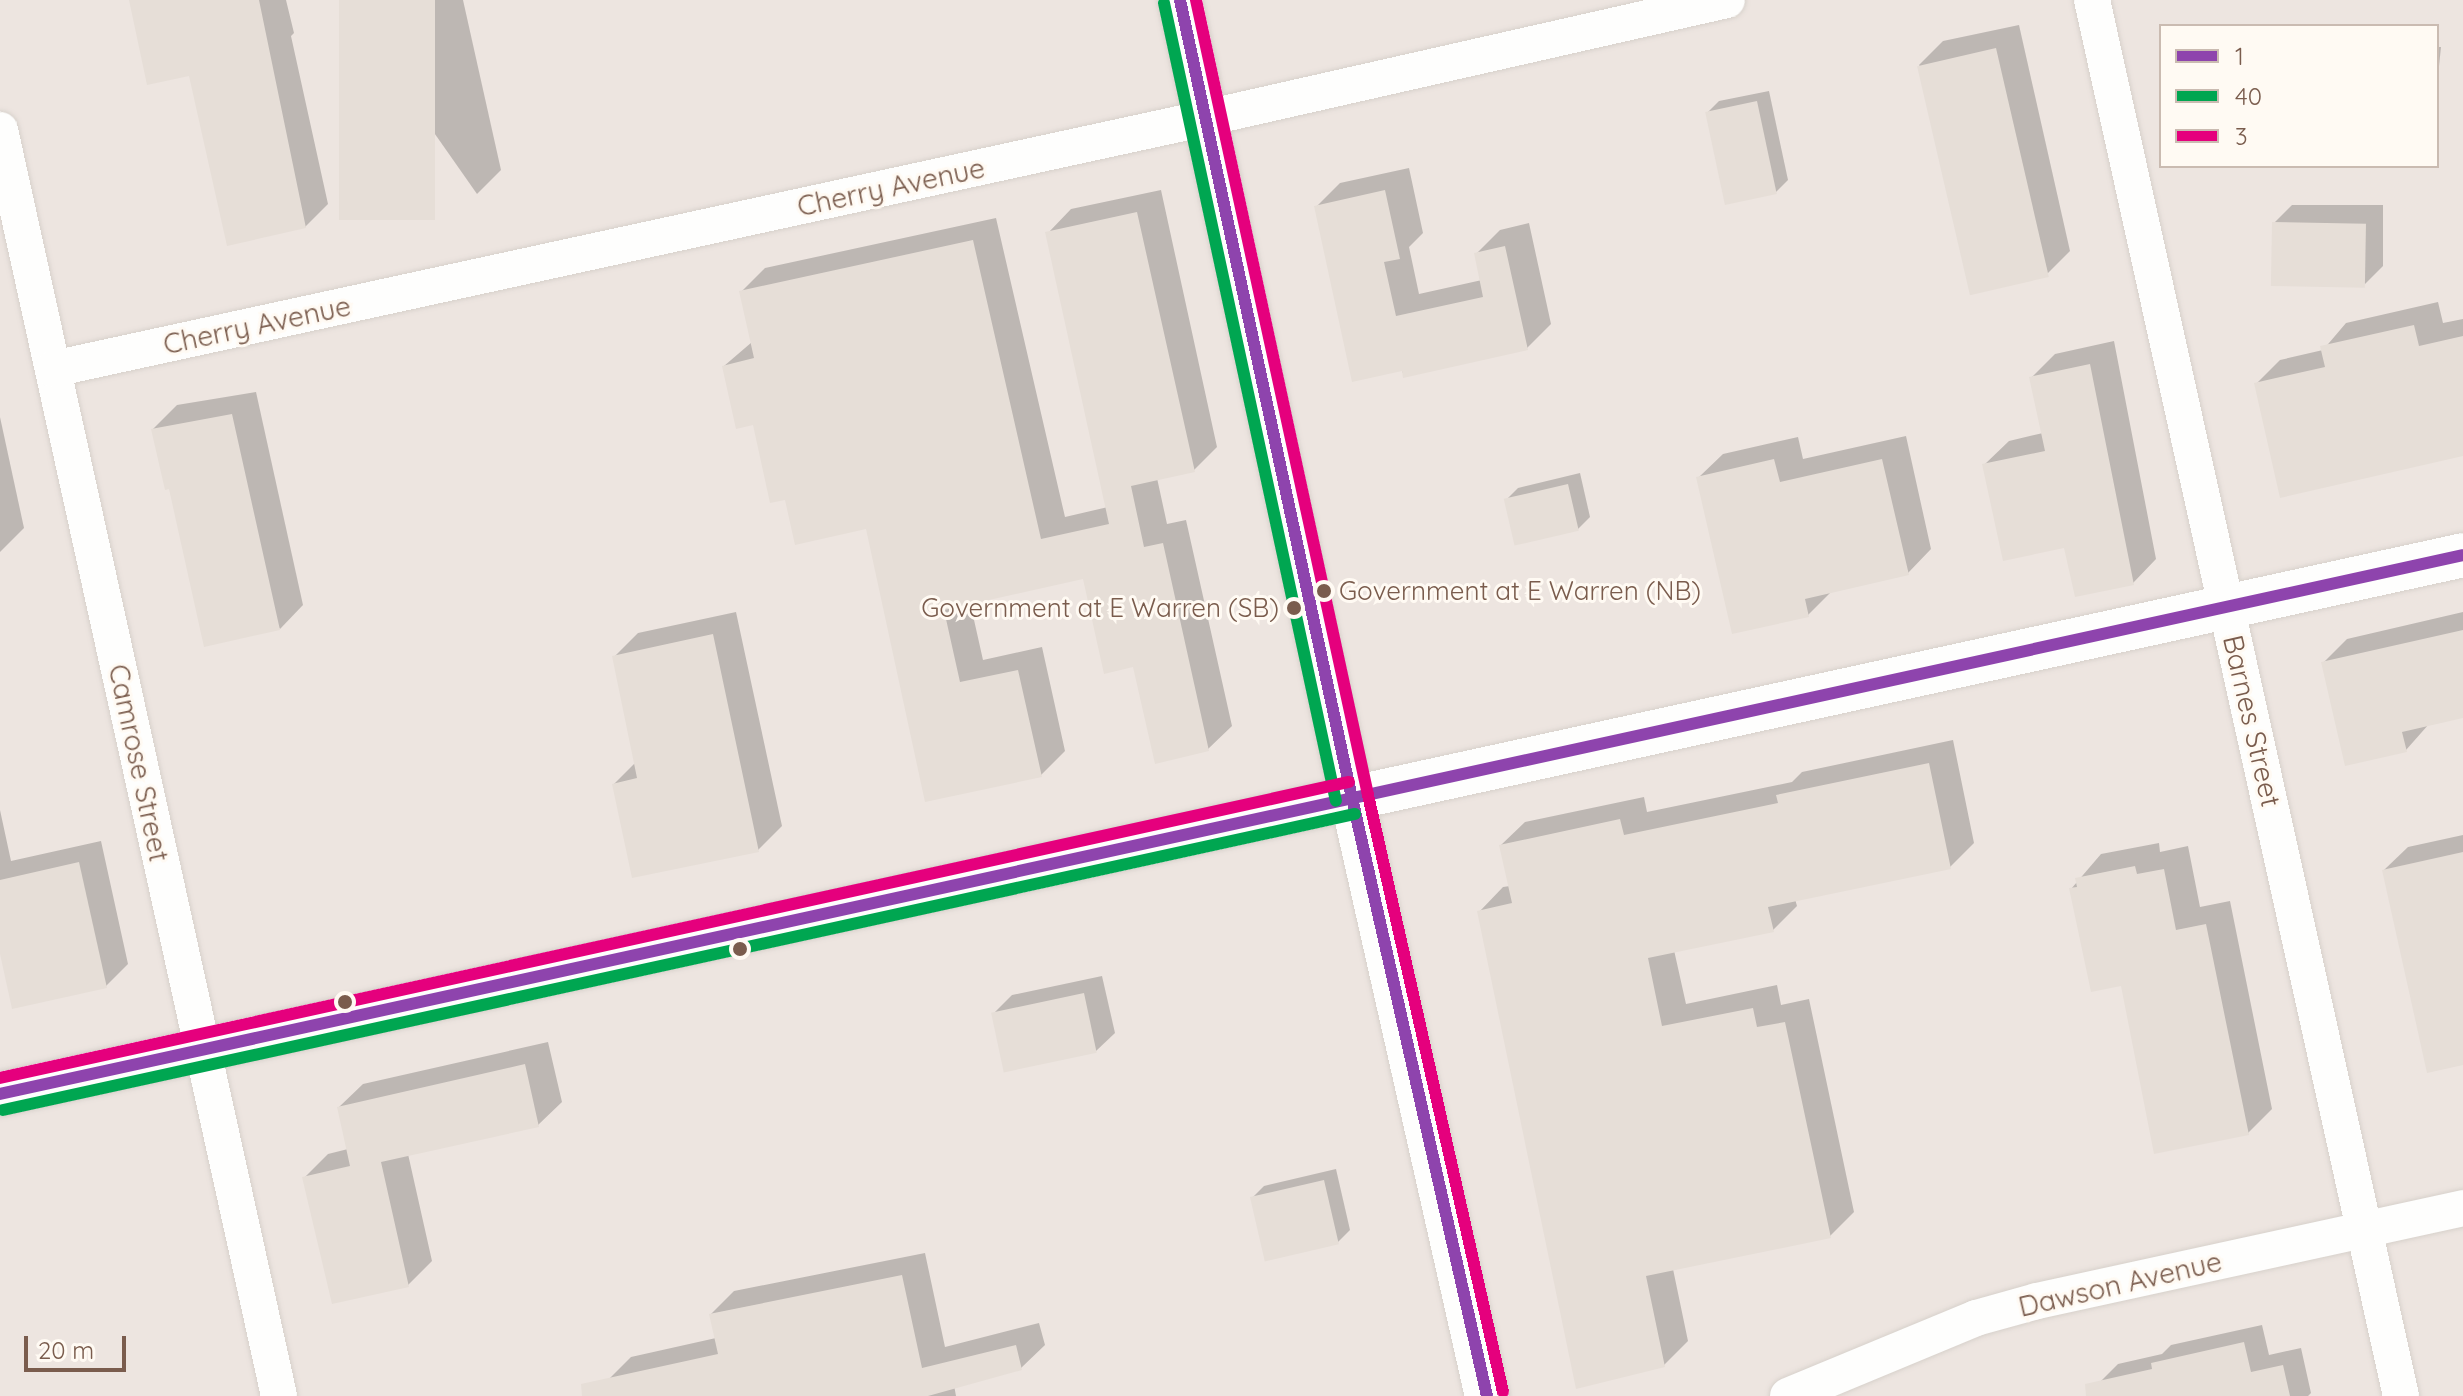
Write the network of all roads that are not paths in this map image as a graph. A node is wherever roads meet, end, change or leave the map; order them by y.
1 (1180, 0) edge
2 (1727, 0) edge
3 (2092, 0) edge
4 (1206, 118) junction
5 (0, 130) edge
6 (53, 369) junction
7 (2463, 555) edge
8 (2227, 610) junction
9 (1352, 798) junction
10 (202, 1048) junction
11 (0, 1094) edge
12 (2463, 1208) edge
13 (2365, 1230) junction
14 (279, 1396) edge
15 (1487, 1396) edge
16 (1788, 1396) edge
17 (2401, 1396) edge

1 - 4 street
2 - 4 street, Cherry Avenue
3 - 8 street, Barnes Street
4 - 6 street, Cherry Avenue
4 - 9 street
5 - 6 street, Camrose Street
6 - 10 street, Camrose Street
7 - 8 street
8 - 9 street
8 - 13 street, Barnes Street
9 - 10 street
9 - 15 street
10 - 11 street
10 - 14 street, Camrose Street
12 - 13 street, Dawson Avenue
13 - 16 street, Dawson Avenue
13 - 17 street, Barnes Street

